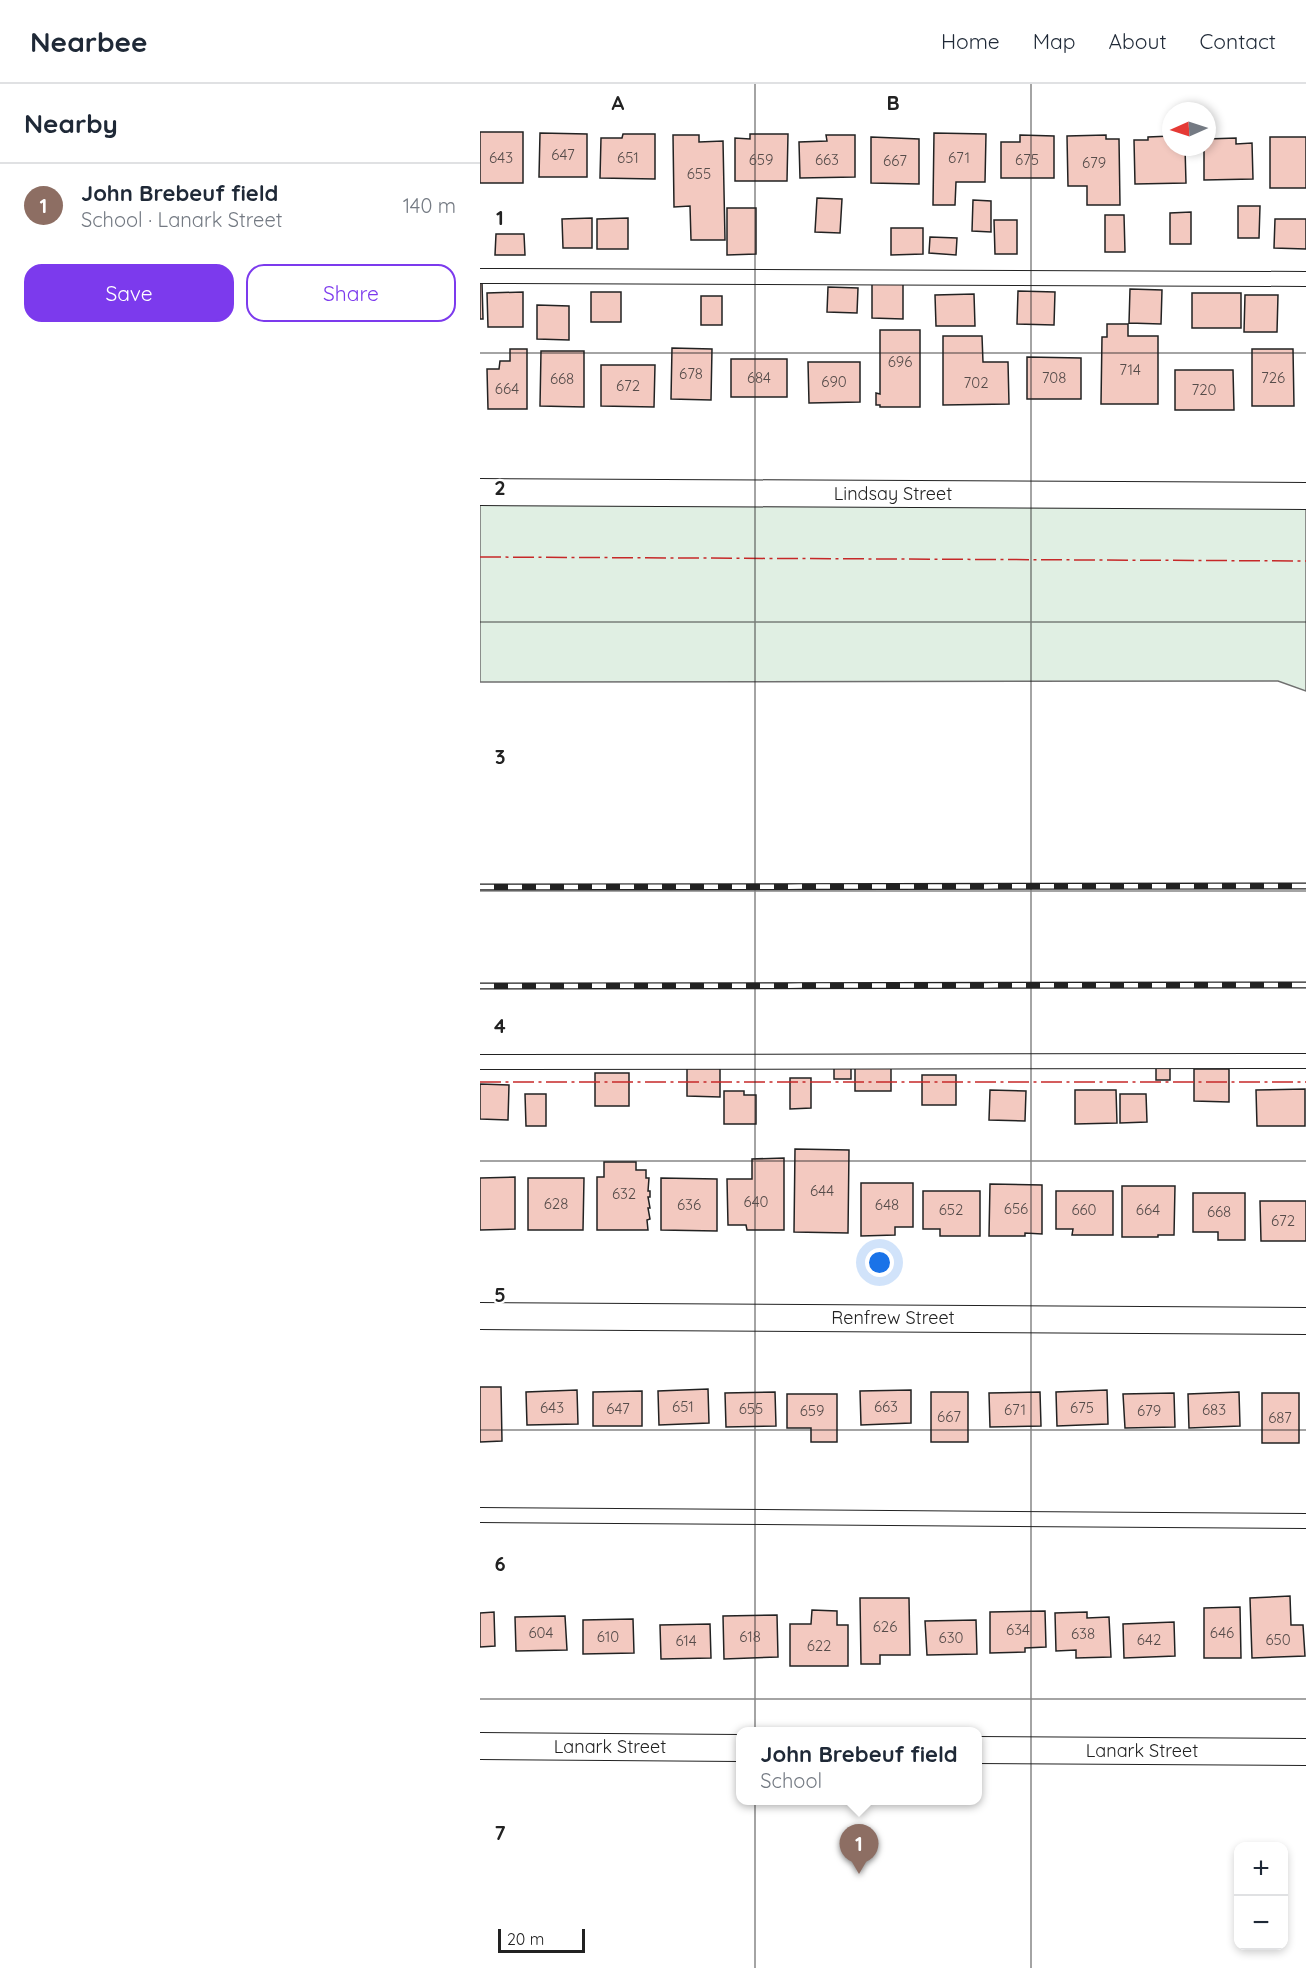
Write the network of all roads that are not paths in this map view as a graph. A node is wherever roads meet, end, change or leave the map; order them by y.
1 (480, 276) edge
2 (1306, 279) edge
3 (480, 492) edge
4 (1306, 496) edge
5 (1306, 1061) edge
6 (480, 1062) edge
7 (480, 1316) edge
8 (1306, 1321) edge
9 (480, 1515) edge
10 (1306, 1521) edge
11 (480, 1746) edge
12 (736, 1748) edge
13 (982, 1750) edge
14 (1306, 1752) edge

1 - 2 lane
3 - 4 street, Lindsay Street
5 - 6 lane
7 - 8 street, Renfrew Street
9 - 10 lane
11 - 12 street, Lanark Street
13 - 14 street, Lanark Street

